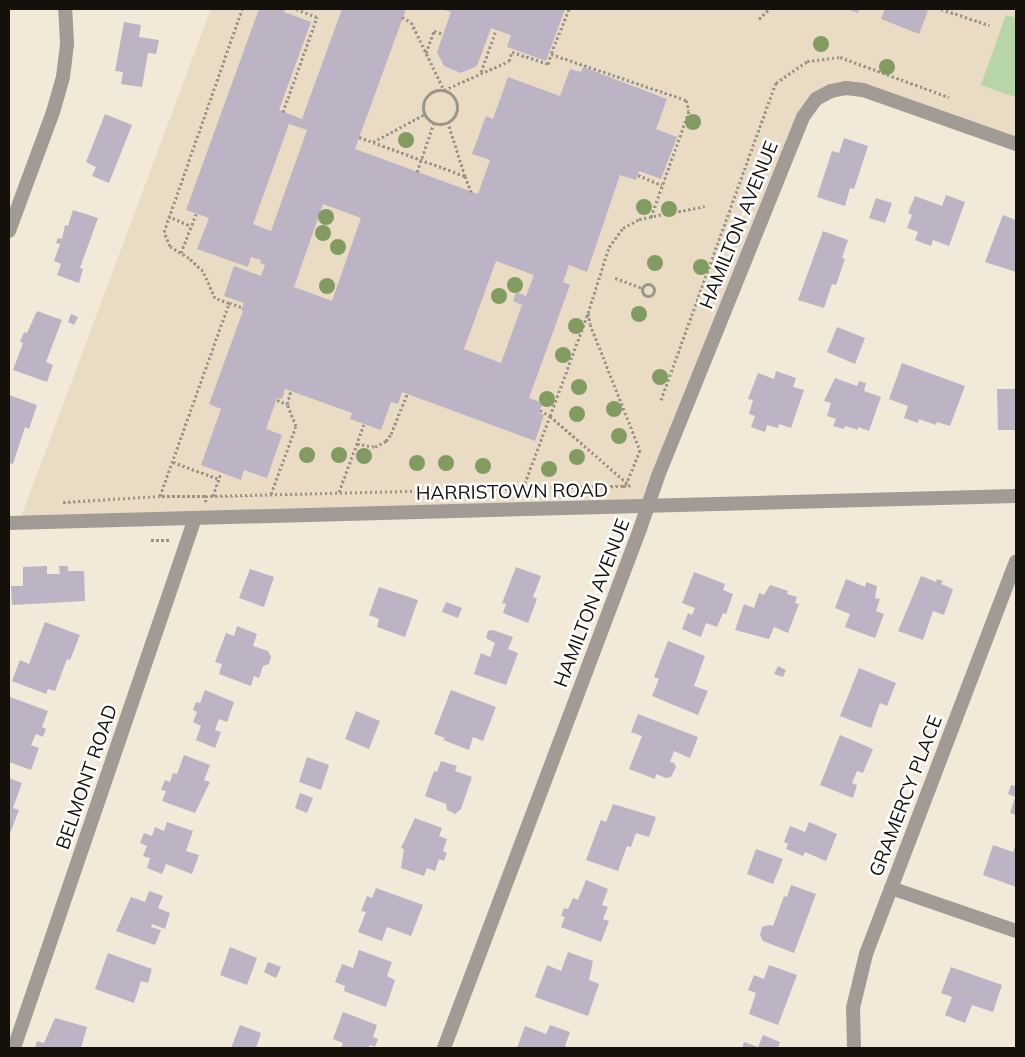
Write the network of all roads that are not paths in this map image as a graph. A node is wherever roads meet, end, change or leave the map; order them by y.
1 (65, 9) edge
2 (1016, 144) edge
3 (9, 231) edge
4 (1016, 496) edge
5 (648, 508) junction
6 (200, 518) junction
7 (9, 523) edge
8 (1016, 562) edge
9 (891, 888) junction
10 (1016, 931) edge
11 (14, 1048) edge
12 (444, 1048) edge
13 (854, 1048) edge

1 - 3 street
2 - 5 street, HAMILTON AVENUE
4 - 5 street, HARRISTOWN ROAD
5 - 6 street, HARRISTOWN ROAD
5 - 12 street, HAMILTON AVENUE
6 - 7 street, HARRISTOWN ROAD
6 - 11 street, BELMONT ROAD
8 - 9 street, GRAMERCY PLACE
9 - 10 street
9 - 13 street, GRAMERCY PLACE

